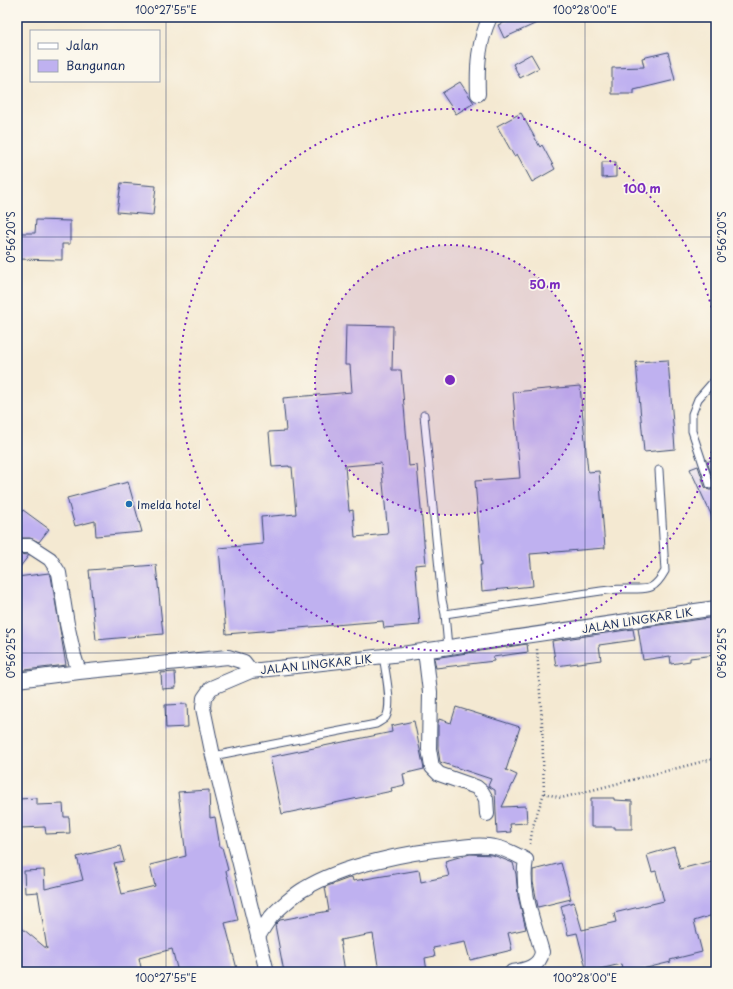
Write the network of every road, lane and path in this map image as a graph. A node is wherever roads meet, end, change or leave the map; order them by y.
1 (490, 17) edge
2 (478, 94) dead end
3 (716, 380) edge
4 (424, 416) dead end
5 (659, 470) dead end
6 (710, 485) dead end
7 (17, 546) edge
8 (716, 608) edge
9 (445, 614) junction
10 (536, 635) junction
11 (448, 647) junction
12 (425, 650) junction
13 (383, 656) junction
14 (251, 671) junction
15 (79, 672) junction
16 (17, 680) edge
17 (212, 756) junction
18 (716, 758) edge
19 (544, 793) junction
20 (487, 814) dead end
21 (526, 860) junction
22 (258, 937) junction
23 (267, 972) edge
24 (512, 972) edge

1 - 2 street
3 - 6 lane
4 - 9 lane
5 - 9 lane
7 - 15 street
8 - 10 street, JALAN LINGKAR LIK
9 - 11 lane
10 - 11 street, JALAN LINGKAR LIK
10 - 19 path
11 - 12 street, JALAN LINGKAR LIK
12 - 13 street, JALAN LINGKAR LIK
12 - 20 street
13 - 14 street, JALAN LINGKAR LIK
13 - 17 lane
14 - 15 street
14 - 17 street, JALAN LINGKAR LIK
15 - 16 street
17 - 22 street, JALAN LINGKAR LIK
18 - 19 path
19 - 21 path
21 - 22 street
21 - 24 street
22 - 23 street, JALAN LINGKAR LIK

